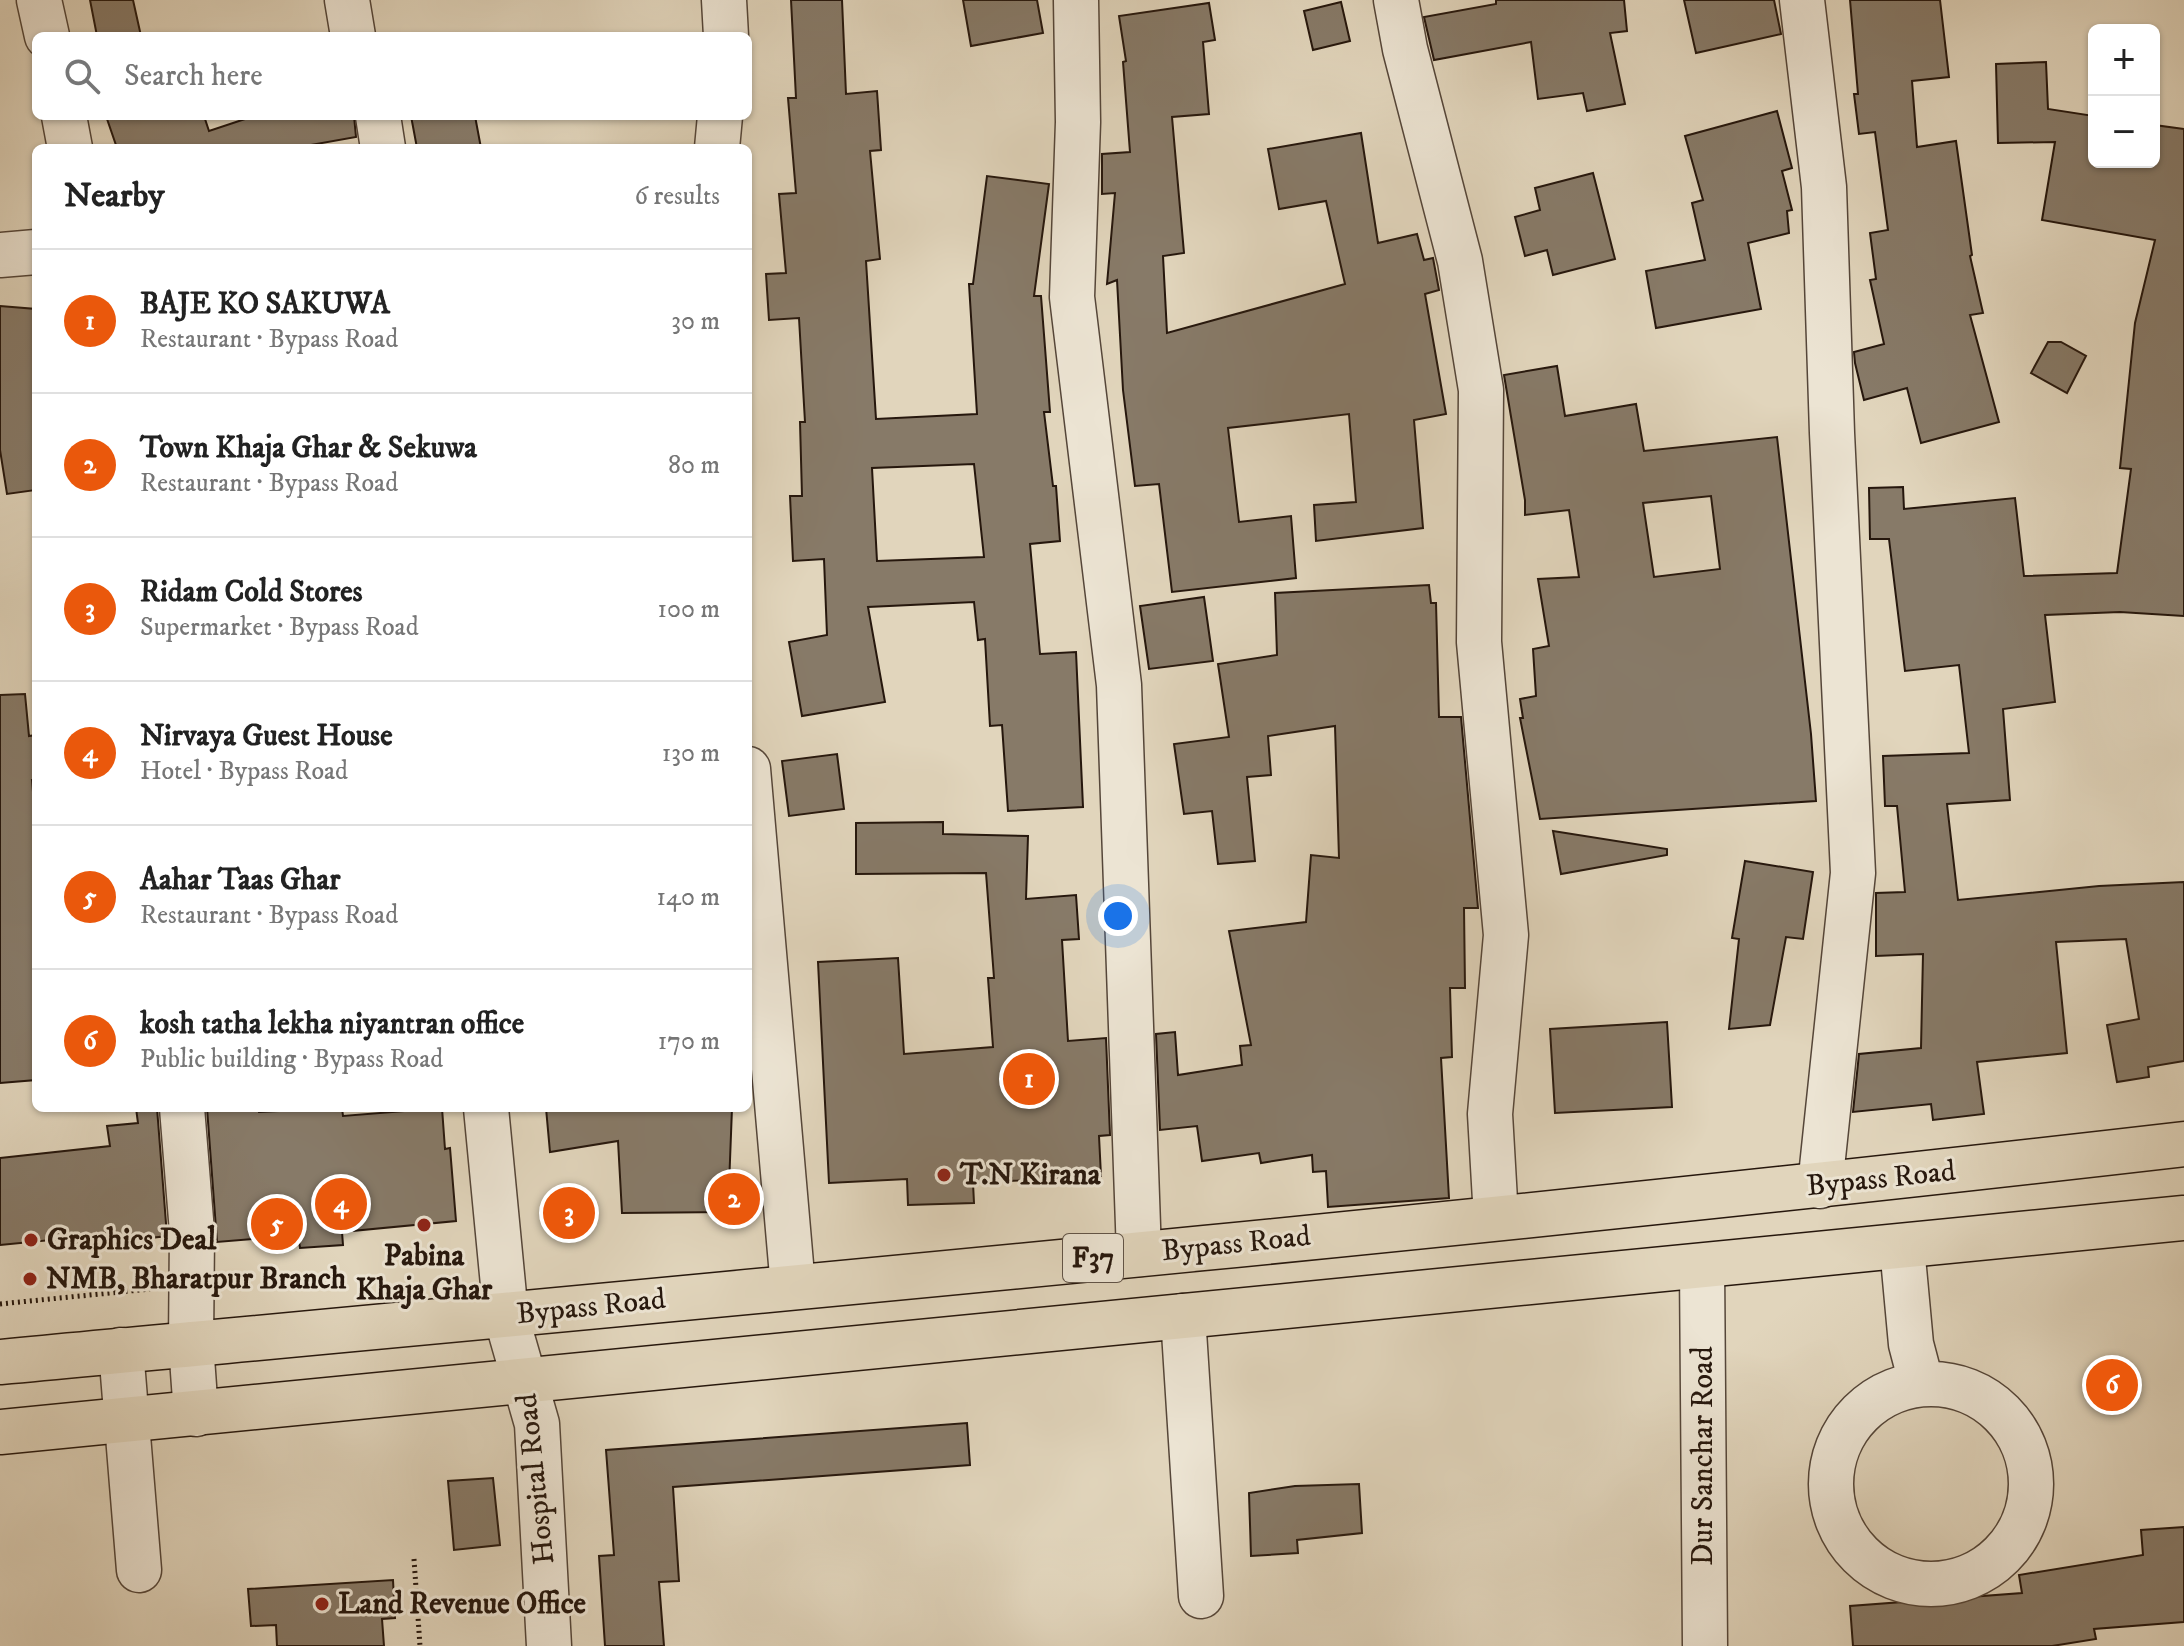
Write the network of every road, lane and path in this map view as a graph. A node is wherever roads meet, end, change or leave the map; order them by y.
1 (39, 0) edge
2 (347, 0) edge
3 (724, 0) edge
4 (1076, 0) edge
5 (1396, 0) edge
6 (1802, 0) edge
7 (46, 32) edge
8 (352, 32) edge
9 (726, 32) edge
10 (65, 120) edge
11 (379, 120) edge
12 (720, 120) edge
13 (69, 144) edge
14 (382, 144) edge
15 (717, 144) edge
16 (32, 252) edge
17 (0, 255) edge
18 (752, 815) edge
19 (182, 1112) edge
20 (486, 1112) edge
21 (2184, 1144) edge
22 (1820, 1186) junction
23 (1496, 1218) junction
24 (2184, 1218) edge
25 (1902, 1247) junction
26 (1139, 1254) junction
27 (1702, 1266) junction
28 (191, 1285) junction
29 (793, 1287) junction
30 (0, 1304) edge
31 (506, 1316) junction
32 (1183, 1316) junction
33 (191, 1344) junction
34 (121, 1350) junction
35 (0, 1362) edge
36 (526, 1379) junction
37 (1921, 1382) junction
38 (196, 1414) junction
39 (127, 1420) junction
40 (0, 1432) edge
41 (414, 1559) dead end
42 (139, 1570) dead end
43 (1201, 1596) dead end
44 (420, 1646) edge
45 (549, 1646) edge
46 (1705, 1646) edge

1 - 7 street
2 - 8 street
3 - 9 street
4 - 26 street
5 - 23 street
6 - 22 street
10 - 13 street
11 - 14 street
12 - 15 street
16 - 17 street
18 - 29 street
19 - 28 street
20 - 31 street, Hospital Road
21 - 22 highway, Bypass Road / F37
22 - 23 highway, Bypass Road / F37
23 - 26 highway, Bypass Road / F37
24 - 25 highway, F37
25 - 27 highway, F37
25 - 37 street
26 - 29 highway, Bypass Road / F37
27 - 32 highway, F37
27 - 46 street, Dur Sanchar Road
28 - 30 path
28 - 33 street
29 - 31 highway, Bypass Road / F37
31 - 33 highway, Bypass Road / F37
31 - 36 street, Hospital Road
32 - 36 highway, F37
32 - 43 street
33 - 34 highway, Bypass Road / F37
33 - 38 street
34 - 35 highway, Bypass Road / F37
34 - 39 street
36 - 38 highway, F37
36 - 45 street, Hospital Road
37 - 37 street
38 - 39 highway, F37
39 - 40 highway, F37
39 - 42 street
41 - 44 path

